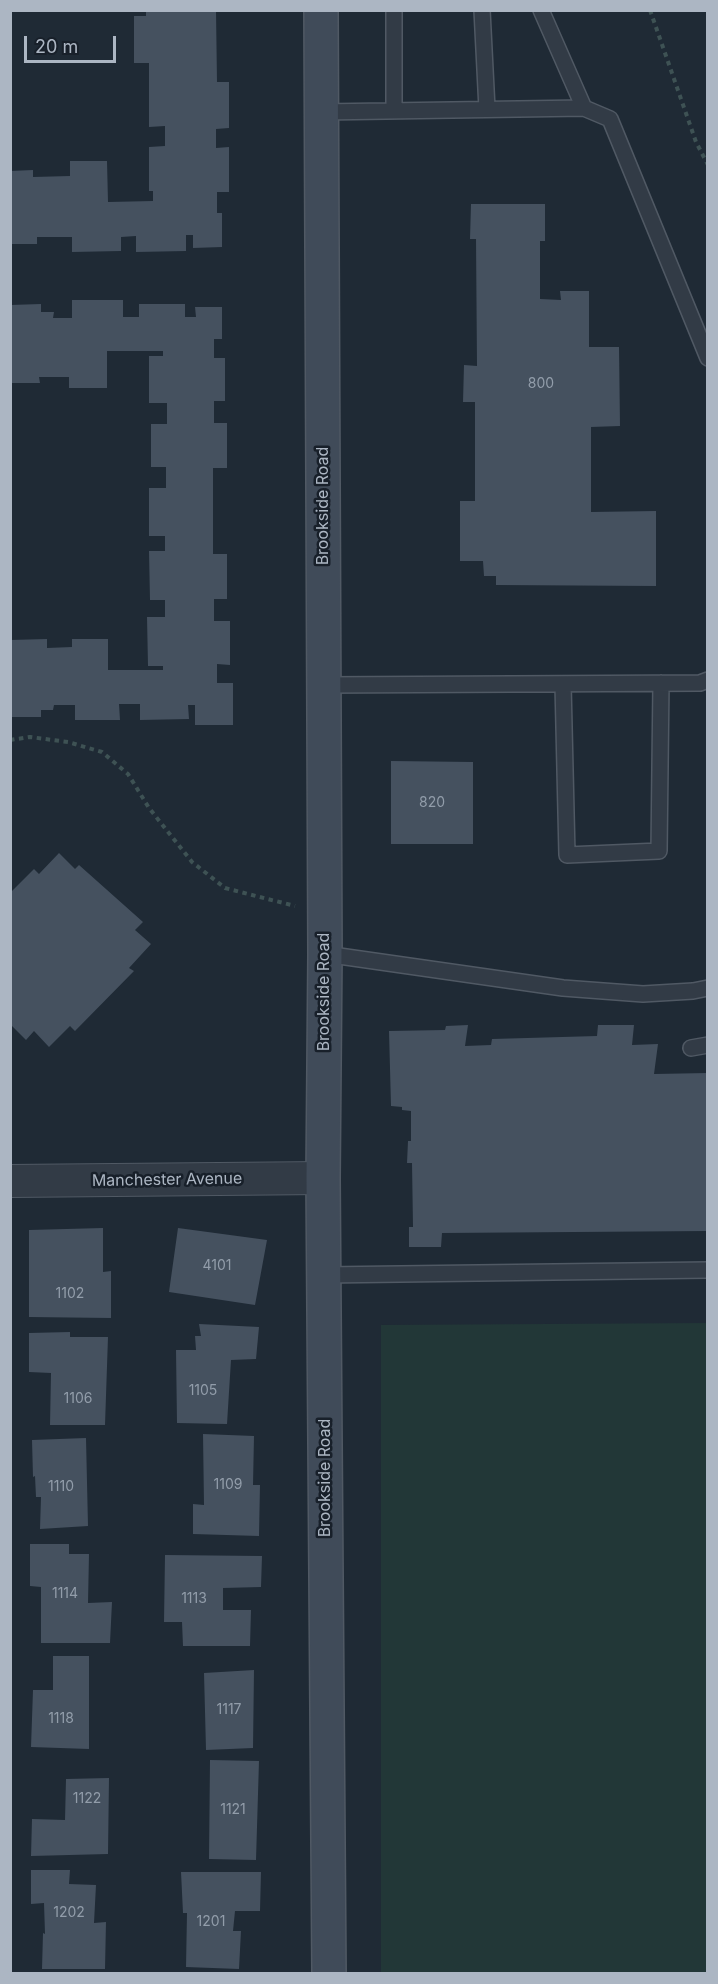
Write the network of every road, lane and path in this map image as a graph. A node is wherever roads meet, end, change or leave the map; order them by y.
1 (321, 10) edge
2 (394, 10) edge
3 (482, 10) edge
4 (541, 10) edge
5 (650, 10) edge
6 (584, 108) junction
7 (487, 109) junction
8 (394, 110) junction
9 (321, 112) junction
10 (708, 165) edge
11 (708, 357) edge
12 (708, 680) edge
13 (661, 683) junction
14 (563, 684) junction
15 (324, 685) junction
16 (10, 740) edge
17 (325, 913) junction
18 (325, 954) junction
19 (708, 988) edge
20 (708, 1045) edge
21 (691, 1048) dead end
22 (323, 1178) junction
23 (10, 1182) edge
24 (708, 1270) edge
25 (324, 1275) junction
26 (330, 1974) edge

1 - 9 street, Brookside Road
2 - 8 lane
3 - 7 lane
4 - 6 lane
5 - 10 path
6 - 7 lane
6 - 11 lane
7 - 8 lane
8 - 9 lane
9 - 15 street, Brookside Road
12 - 13 lane
13 - 14 lane
13 - 14 lane
14 - 15 lane
15 - 17 street, Brookside Road
16 - 17 path
17 - 18 street, Brookside Road
18 - 19 lane
18 - 22 street, Brookside Road
20 - 21 lane
22 - 23 street, Manchester Avenue
22 - 25 street, Brookside Road
24 - 25 lane
25 - 26 street, Brookside Road

